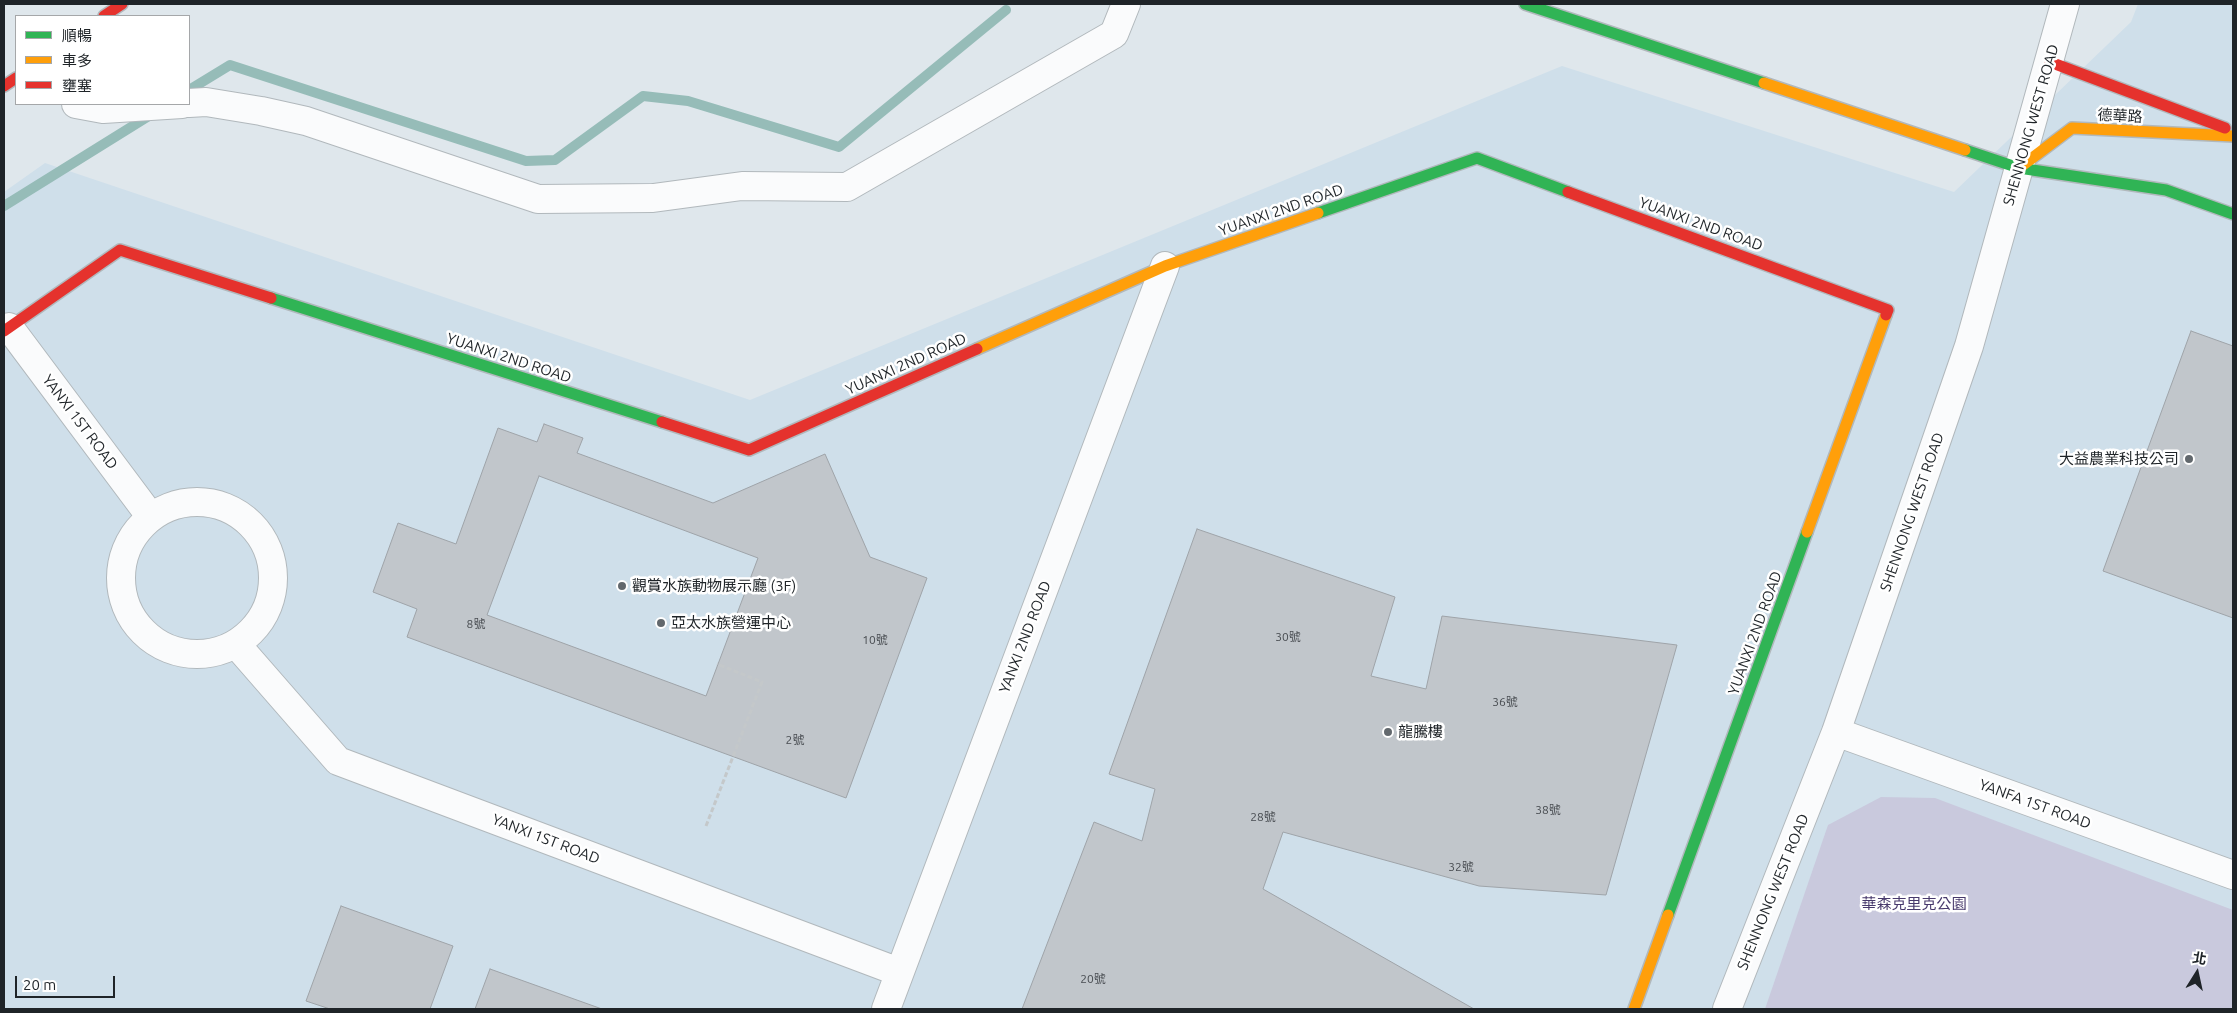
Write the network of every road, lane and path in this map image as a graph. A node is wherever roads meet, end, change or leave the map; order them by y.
1 (122, 4) edge
2 (1126, 4) edge
3 (1525, 4) edge
4 (2065, 4) edge
5 (106, 15) edge
6 (2050, 62) junction
7 (15, 79) edge
8 (4, 88) edge
9 (190, 103) edge
10 (81, 105) edge
11 (166, 105) edge
12 (2233, 131) edge
13 (2233, 136) edge
14 (2019, 168) junction
15 (2233, 214) edge
16 (1165, 266) junction
17 (6, 329) edge
18 (151, 517) junction
19 (236, 644) junction
20 (718, 664) dead end
21 (1836, 732) junction
22 (706, 826) dead end
23 (2233, 875) edge
24 (899, 972) junction
25 (886, 1009) edge
26 (1634, 1009) edge
27 (1727, 1009) edge

1 - 5 street
2 - 9 street
3 - 14 street
4 - 6 street, SHENNONG WEST ROAD
6 - 12 street
6 - 14 street, SHENNONG WEST ROAD
7 - 8 street
10 - 11 street
13 - 14 street, 德華路
14 - 15 street
14 - 21 street, SHENNONG WEST ROAD
16 - 17 street, YUANXI 2ND ROAD
16 - 24 street, YANXI 2ND ROAD
16 - 26 street, YUANXI 2ND ROAD
17 - 18 street, YANXI 1ST ROAD
18 - 19 street
18 - 19 street
19 - 24 street, YANXI 1ST ROAD
20 - 22 path
21 - 23 street, YANFA 1ST ROAD
21 - 27 street, SHENNONG WEST ROAD
24 - 25 street, YANXI 2ND ROAD

